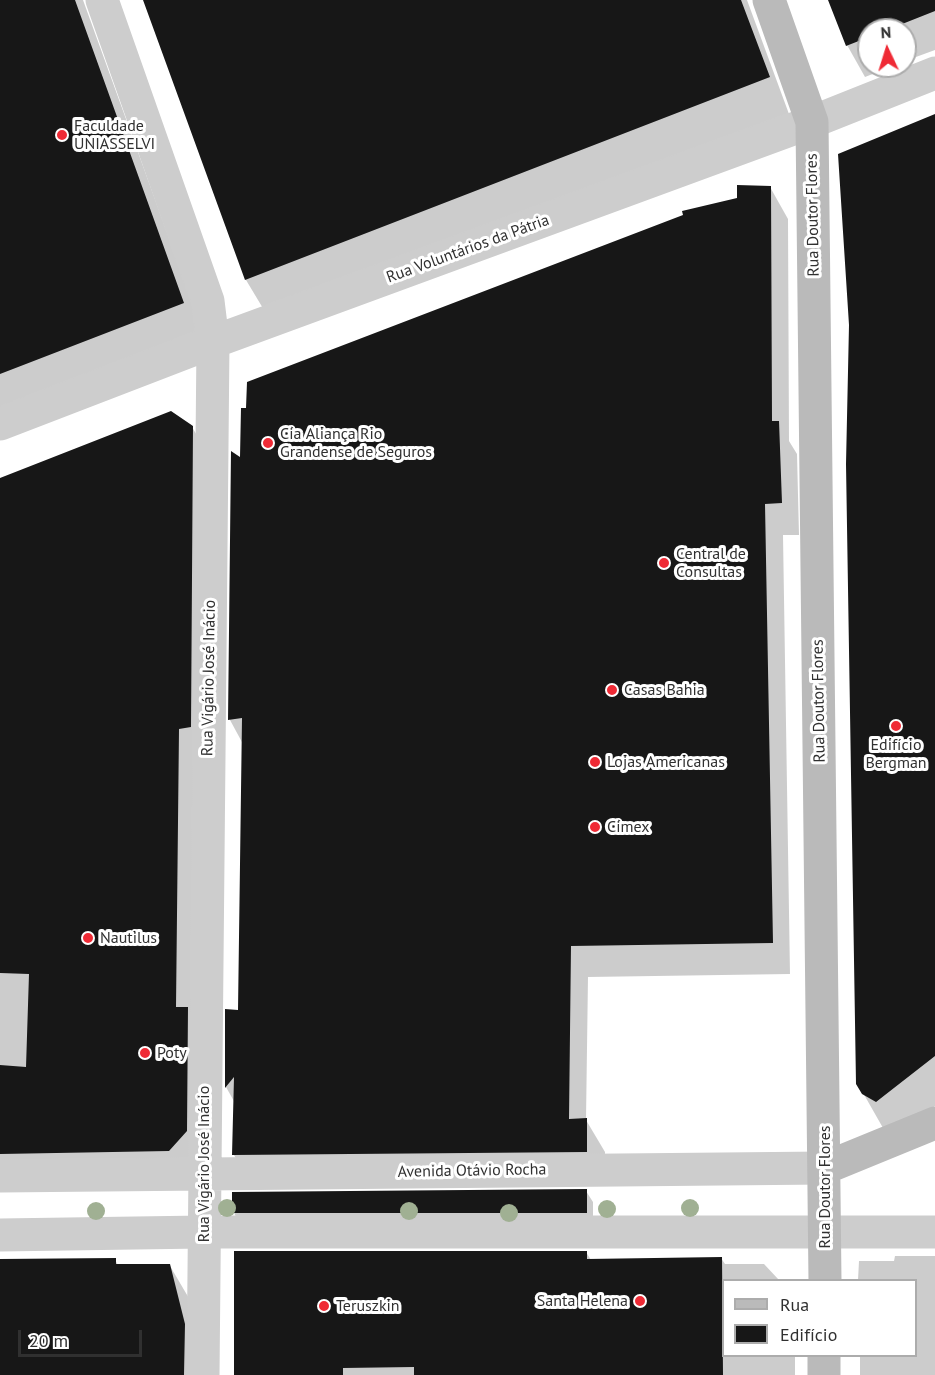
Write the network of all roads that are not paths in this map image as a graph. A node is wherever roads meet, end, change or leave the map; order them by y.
1 (102, 0) edge
2 (769, 0) edge
3 (935, 73) edge
4 (812, 122) junction
5 (213, 342) junction
6 (0, 424) edge
7 (935, 1123) edge
8 (825, 1168) junction
9 (204, 1174) junction
10 (0, 1176) edge
11 (203, 1232) junction
12 (935, 1232) edge
13 (825, 1234) junction
14 (0, 1235) edge
15 (825, 1279) edge
16 (824, 1357) edge
17 (203, 1375) edge
18 (824, 1375) edge

1 - 5 street, Rua Vigário José Inácio
2 - 4 street, Rua Doutor Flores
3 - 4 street, Rua Voluntários da Pátria
4 - 5 street, Rua Voluntários da Pátria
4 - 8 street, Rua Doutor Flores
5 - 6 street, Rua Voluntários da Pátria
5 - 9 street, Rua Vigário José Inácio
7 - 8 street, Avenida Otávio Rocha
8 - 9 street, Avenida Otávio Rocha
8 - 13 street, Rua Doutor Flores
9 - 10 street, Avenida Otávio Rocha
9 - 11 street, Rua Vigário José Inácio
11 - 13 street
11 - 14 street
11 - 17 street, Rua Vigário José Inácio
12 - 13 street
13 - 15 street, Rua Doutor Flores
16 - 18 street

